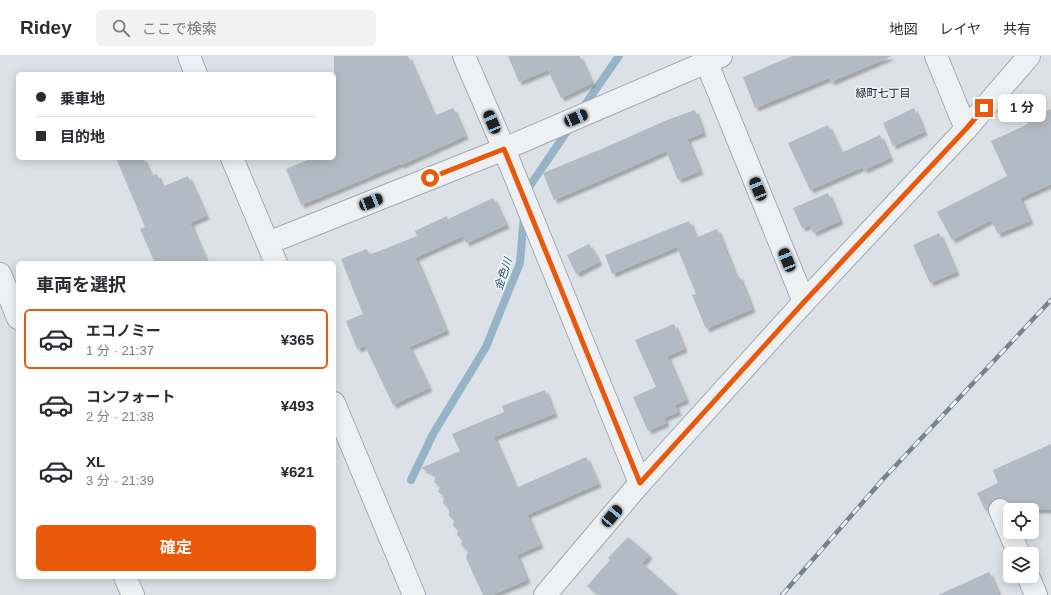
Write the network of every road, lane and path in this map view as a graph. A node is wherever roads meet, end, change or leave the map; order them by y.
1 (189, 56) edge
2 (464, 56) edge
3 (936, 56) edge
4 (1029, 56) edge
5 (710, 58) edge
6 (195, 72) edge
7 (966, 129) junction
8 (504, 149) junction
9 (233, 160) edge
10 (272, 253) edge
11 (0, 274) edge
12 (804, 302) junction
13 (16, 313) edge
14 (336, 408) edge
15 (640, 483) junction
16 (1000, 510) dead end
17 (1016, 547) edge
18 (126, 579) edge
19 (1031, 583) edge
20 (132, 595) edge
21 (414, 595) edge
22 (545, 595) edge
23 (1036, 595) edge

1 - 6 street
2 - 8 street
3 - 7 street
4 - 7 street
5 - 8 street
5 - 12 street
7 - 12 street
8 - 10 street
8 - 15 street
9 - 10 street
11 - 13 street
12 - 15 street
14 - 21 street
15 - 22 street
16 - 17 street
18 - 20 street
19 - 23 street

